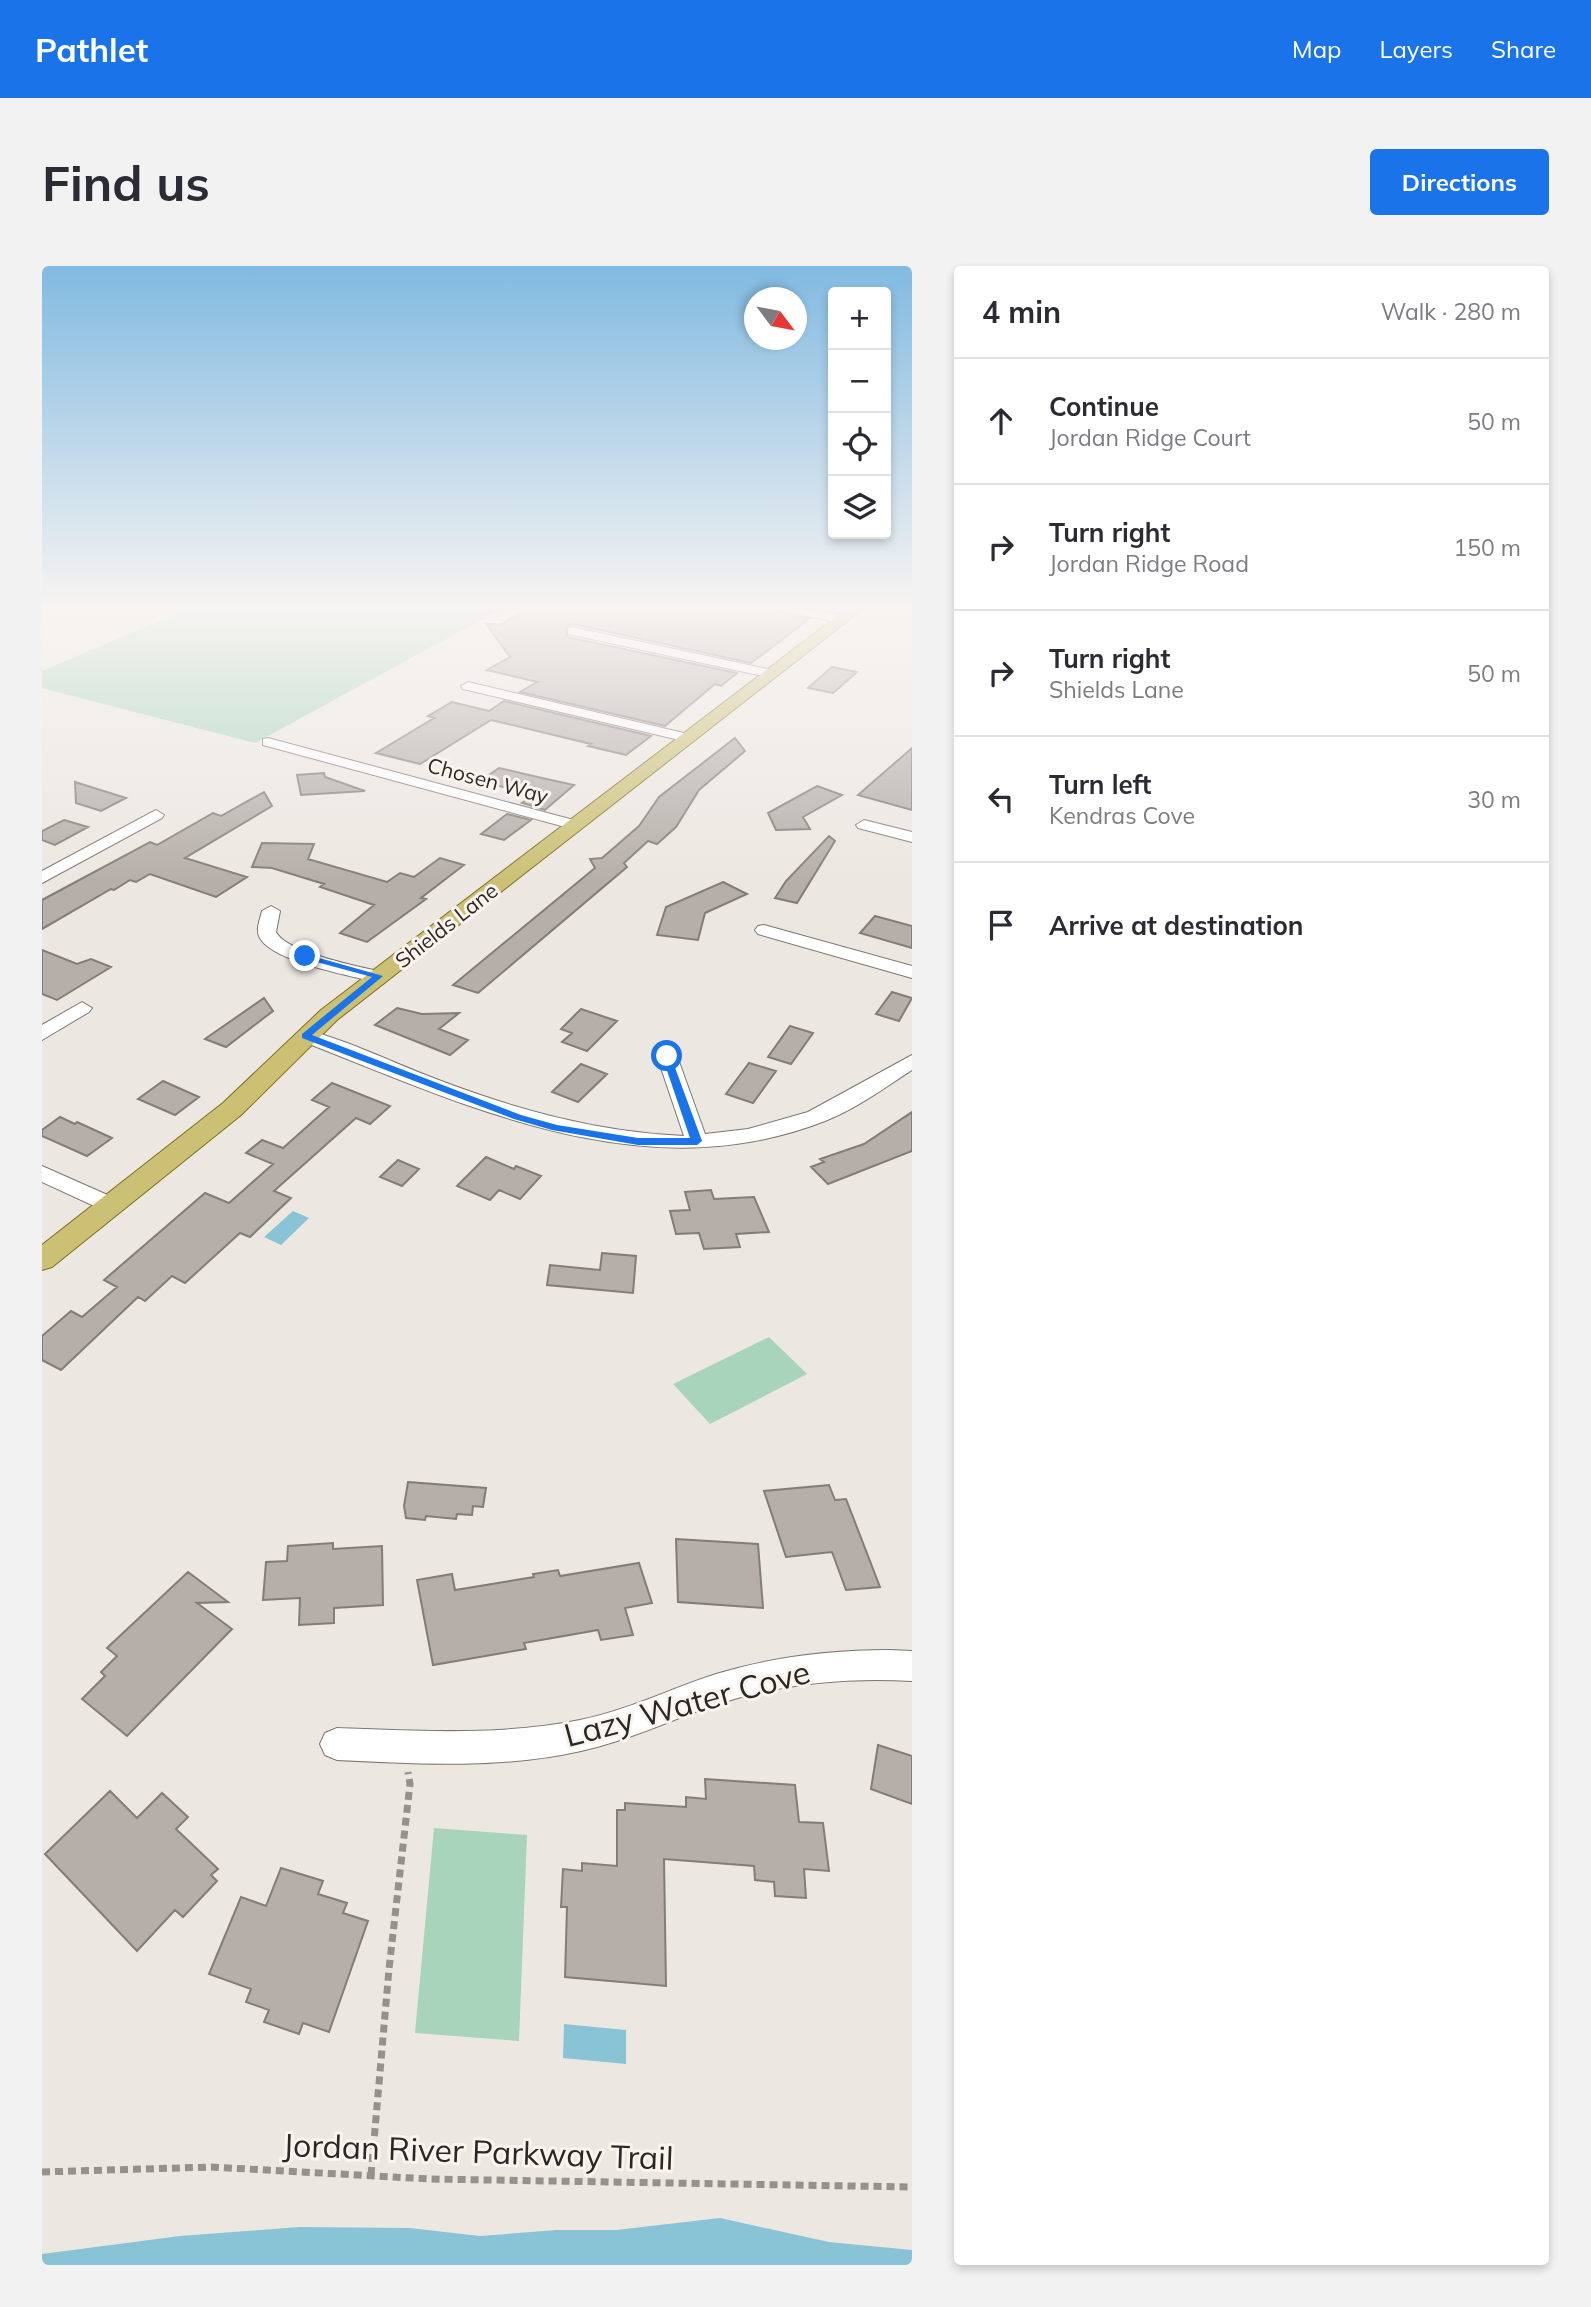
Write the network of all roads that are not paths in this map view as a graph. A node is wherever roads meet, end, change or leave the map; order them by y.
1 (519, 697) edge
2 (741, 697) edge
3 (688, 738) junction
4 (268, 742) dead end
5 (156, 815) dead end
6 (575, 825) junction
7 (863, 825) dead end
8 (912, 837) edge
9 (42, 877) edge
10 (271, 911) dead end
11 (764, 930) dead end
12 (912, 972) edge
13 (379, 976) junction
14 (82, 1008) dead end
15 (42, 1034) edge
16 (306, 1036) junction
17 (667, 1056) dead end
18 (912, 1061) edge
19 (697, 1141) junction
20 (42, 1173) edge
21 (113, 1206) junction
22 (42, 1260) edge
23 (912, 1666) edge
24 (337, 1744) dead end

1 - 3 street
2 - 3 main road, Shields Lane
3 - 6 main road, Shields Lane
4 - 6 street, Chosen Way
5 - 9 street
6 - 13 main road, Shields Lane
7 - 8 street
10 - 13 street
11 - 12 street
13 - 16 main road, Shields Lane
14 - 15 street
16 - 19 street
16 - 21 main road, Shields Lane
17 - 19 street
18 - 19 street
20 - 21 street
21 - 22 main road, Shields Lane
23 - 24 street, Lazy Water Cove

